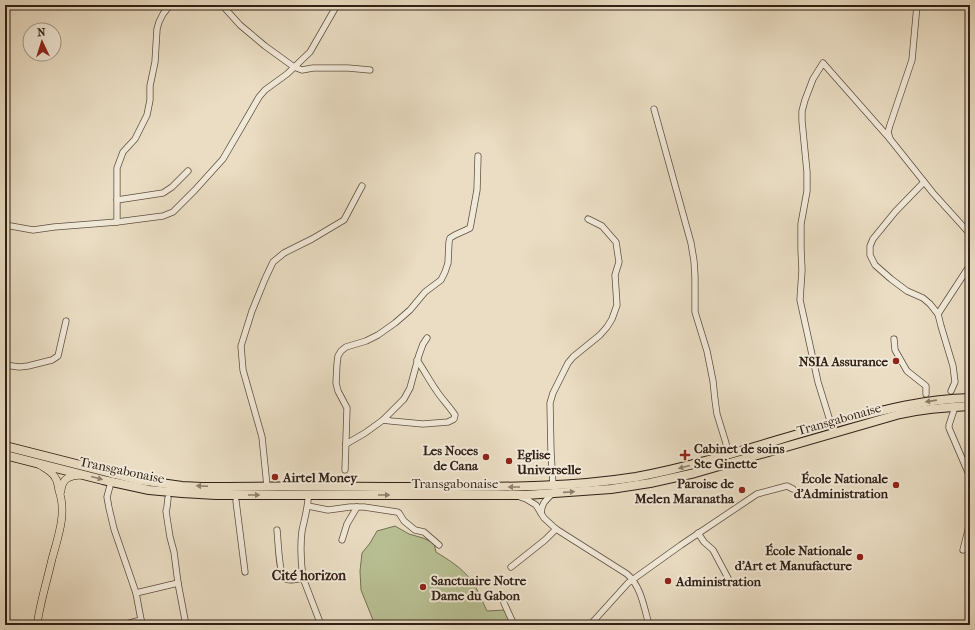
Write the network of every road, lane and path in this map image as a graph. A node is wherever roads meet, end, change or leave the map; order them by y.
1 (170, 5) edge
2 (222, 5) edge
3 (337, 5) edge
4 (917, 5) edge
5 (294, 67) junction
6 (370, 70) dead end
7 (654, 110) dead end
8 (890, 139) junction
9 (478, 156) dead end
10 (188, 171) dead end
11 (924, 182) junction
12 (362, 186) dead end
13 (117, 200) junction
14 (588, 219) dead end
15 (117, 222) junction
16 (5, 225) edge
17 (970, 234) edge
18 (970, 265) edge
19 (938, 314) junction
20 (66, 321) dead end
21 (427, 338) dead end
22 (894, 339) dead end
23 (417, 360) junction
24 (5, 365) edge
25 (951, 391) dead end
26 (926, 394) dead end
27 (970, 398) edge
28 (970, 406) edge
29 (955, 407) junction
30 (383, 420) junction
31 (831, 424) junction
32 (346, 444) junction
33 (5, 446) edge
34 (729, 454) junction
35 (5, 455) edge
36 (34, 462) junction
37 (345, 470) dead end
38 (83, 474) junction
39 (970, 477) edge
40 (111, 482) junction
41 (267, 486) junction
42 (553, 489) junction
43 (793, 489) dead end
44 (60, 493) junction
45 (513, 495) junction
46 (168, 498) dead end
47 (236, 501) dead end
48 (357, 507) junction
49 (541, 514) junction
50 (970, 522) edge
51 (556, 528) junction
52 (277, 530) dead end
53 (698, 533) junction
54 (342, 540) dead end
55 (439, 545) dead end
56 (963, 550) dead end
57 (511, 567) dead end
58 (245, 572) dead end
59 (303, 578) junction
60 (633, 579) junction
61 (728, 580) dead end
62 (178, 583) junction
63 (136, 593) junction
64 (504, 603) dead end
65 (141, 622) edge
66 (37, 625) edge
67 (122, 625) edge
68 (186, 625) edge
69 (321, 625) edge
70 (514, 625) edge
71 (590, 625) edge
72 (649, 625) edge

1 - 13 street
2 - 5 street
3 - 5 street
4 - 8 street
5 - 6 street
5 - 15 street
7 - 34 street
8 - 11 street
8 - 31 street
9 - 32 street
10 - 13 street
11 - 17 street
11 - 19 street
12 - 41 street
13 - 15 street
14 - 42 street
15 - 16 street
18 - 19 street
19 - 25 street
20 - 24 street
21 - 23 street
22 - 26 street
23 - 30 street
23 - 30 street
27 -> 31 highway, Transgabonaise
28 - 29 highway, Transgabonaise
29 - 39 street
42 -> 29 highway, Transgabonaise
30 - 32 street
31 - 34 highway, Transgabonaise
32 - 37 street
41 -> 33 highway, Transgabonaise
34 -> 42 highway, Transgabonaise
35 - 36 highway, Transgabonaise
36 - 38 highway, Transgabonaise
36 - 44 main road
38 -> 40 highway, Transgabonaise
38 - 44 main road
40 -> 45 highway, Transgabonaise
40 - 63 street
42 -> 41 highway, Transgabonaise
42 - 45 highway, Transgabonaise
42 - 49 street
43 - 53 street
44 - 66 main road
45 - 49 street
46 - 62 street
47 - 58 street
48 - 54 street
48 - 55 street
48 - 59 street
49 - 51 street
50 - 56 street
51 - 57 street
51 - 60 street
52 - 59 street
53 - 60 street
53 - 61 street
59 - 69 street
60 - 71 street
60 - 72 street
62 - 63 street
62 - 68 street
63 - 65 street
64 - 70 street
65 - 67 street

